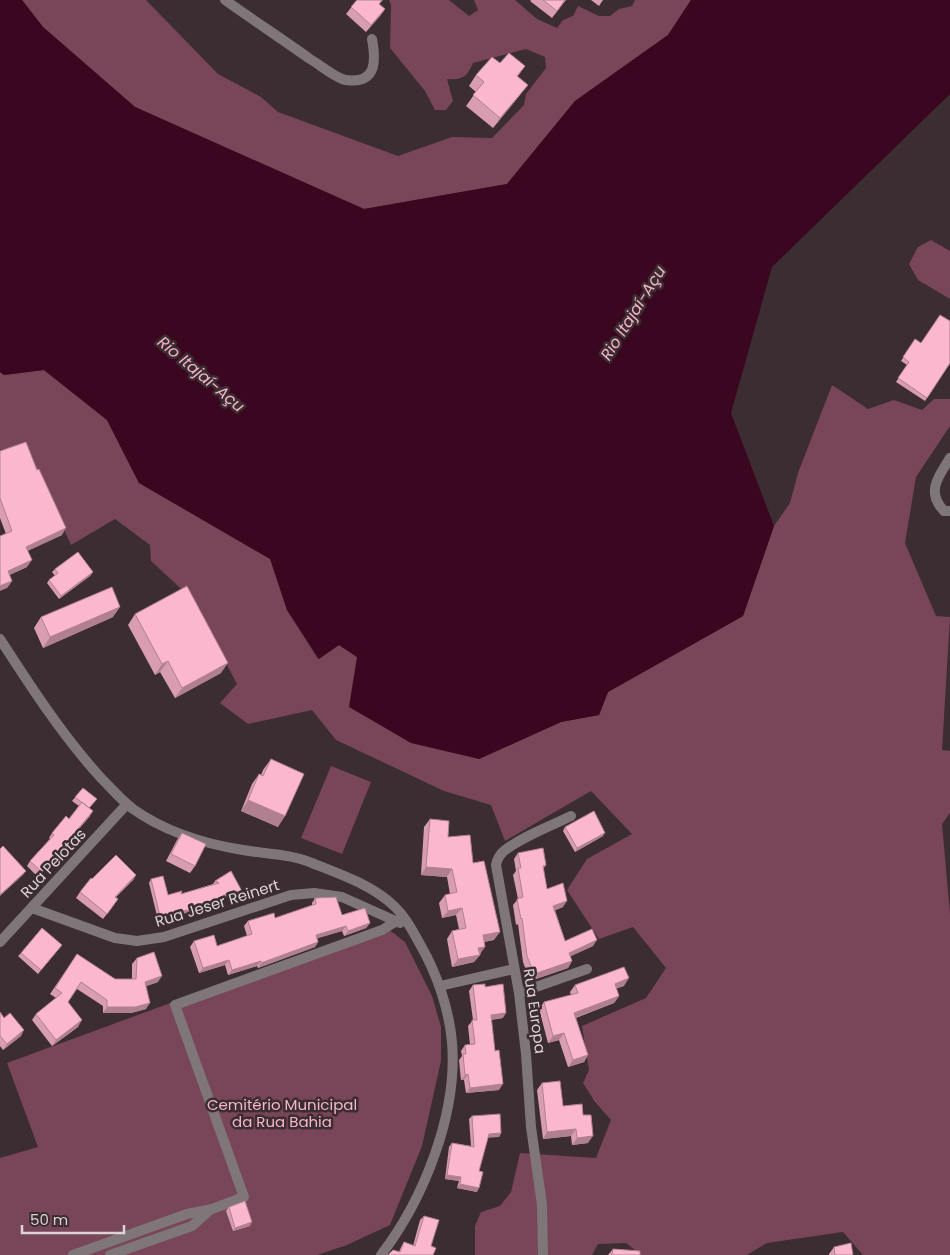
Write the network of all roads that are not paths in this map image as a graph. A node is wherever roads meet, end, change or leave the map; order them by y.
1 (224, 0) edge
2 (372, 39) dead end
3 (950, 458) edge
4 (950, 512) edge
5 (0, 639) edge
6 (127, 804) junction
7 (571, 816) dead end
8 (32, 908) junction
9 (395, 922) junction
10 (409, 926) junction
11 (0, 942) edge
12 (514, 968) junction
13 (587, 969) dead end
14 (440, 986) junction
15 (519, 993) junction
16 (212, 1209) junction
17 (73, 1255) edge
18 (110, 1255) edge
19 (381, 1255) edge
20 (543, 1255) edge

1 - 2 street
3 - 4 street
5 - 6 street
6 - 8 street, Rua Pelotas
6 - 10 street
7 - 12 street, Rua Europa
8 - 9 street, Rua Jeser Reinert
8 - 11 street, Rua Pelotas
9 - 10 street, Rua Jeser Reinert
9 - 16 street
10 - 14 street
12 - 14 street
12 - 15 street, Rua Europa
13 - 15 street
14 - 19 street
15 - 20 street, Rua Europa
16 - 17 street
16 - 18 street

